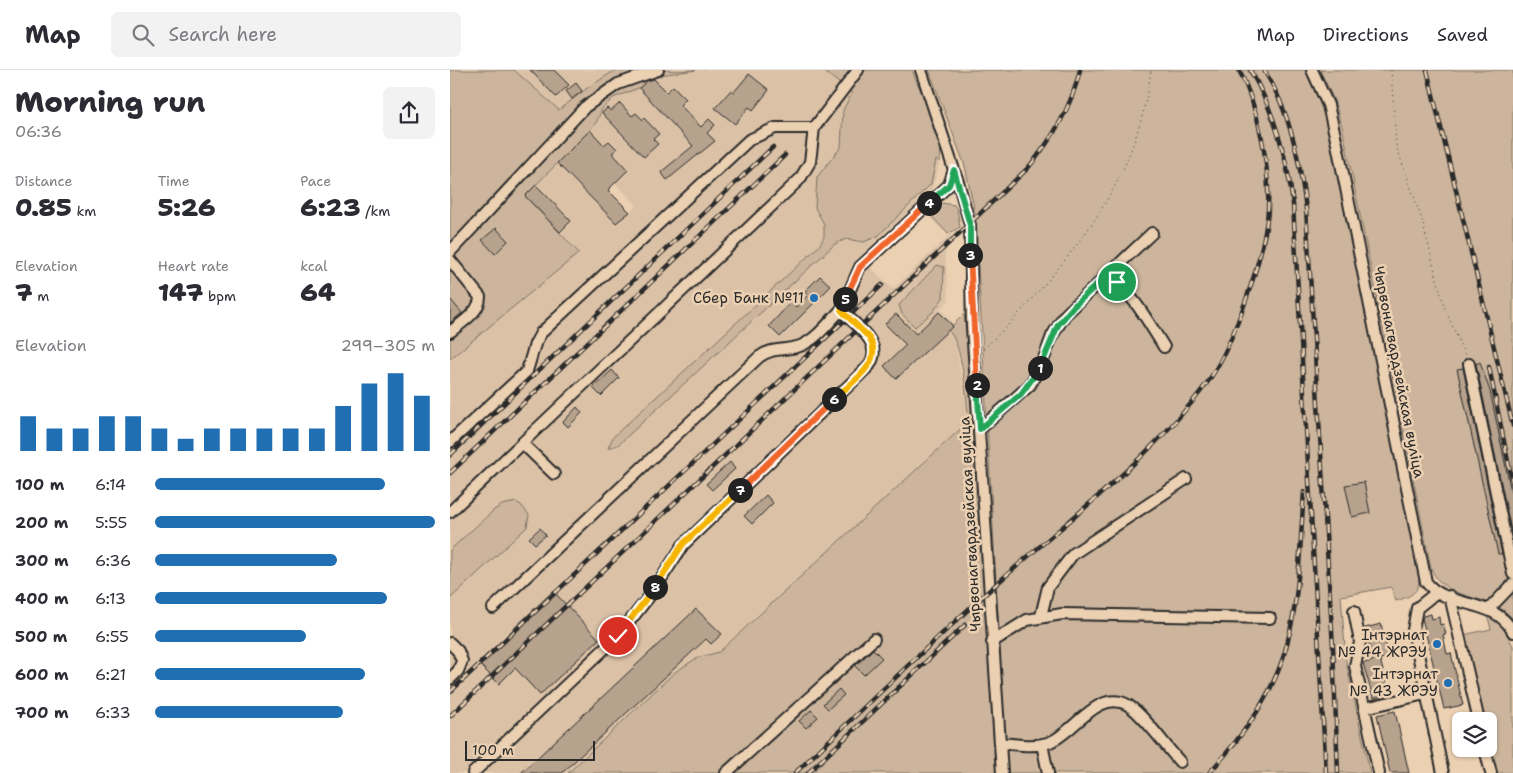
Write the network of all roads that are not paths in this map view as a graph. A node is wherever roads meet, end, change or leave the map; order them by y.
1 (658, 70) edge
2 (858, 70) edge
3 (921, 70) edge
4 (1312, 70) edge
5 (814, 128) junction
6 (954, 170) junction
7 (1152, 233) dead end
8 (450, 252) edge
9 (450, 260) edge
10 (1107, 275) junction
11 (841, 310) junction
12 (450, 332) edge
13 (1164, 347) dead end
14 (1469, 364) road end
15 (980, 429) junction
16 (450, 442) edge
17 (522, 443) junction
18 (554, 474) dead end
19 (1186, 479) dead end
20 (450, 512) edge
21 (1513, 574) edge
22 (1513, 584) edge
23 (1437, 592) junction
24 (1450, 596) junction
25 (493, 608) dead end
26 (1489, 609) junction
27 (1354, 611) dead end
28 (1041, 616) junction
29 (1270, 618) dead end
30 (1513, 632) edge
31 (874, 639) dead end
32 (450, 642) edge
33 (992, 642) junction
34 (450, 679) edge
35 (1425, 694) junction
36 (1365, 708) junction
37 (1477, 712) edge
38 (1000, 743) junction
39 (1042, 744) junction
40 (1487, 757) edge
41 (1180, 762) dead end
42 (473, 773) edge
43 (726, 773) edge
44 (1002, 773) edge
45 (1048, 773) edge
46 (1379, 773) edge
47 (1444, 773) edge
48 (1491, 773) edge

1 - 8 street
2 - 5 street
3 - 6 street, Чырвонагвардзейская вуліца
4 - 23 street, Чырвонагвардзейская вуліца
5 - 16 street
5 - 17 street
6 - 11 street
6 - 15 street, Чырвонагвардзейская вуліца
7 - 10 street
9 - 12 street
10 - 13 street
10 - 15 street
11 - 25 street
11 - 42 street
14 - 21 street
15 - 33 street, Чырвонагвардзейская вуліца
17 - 18 street
17 - 20 street
19 - 28 street
22 - 26 street
23 - 24 street
23 - 35 street
24 - 26 street
24 - 37 street
26 - 30 street
27 - 36 street
28 - 29 street
28 - 33 street
31 - 43 street
32 - 34 street
33 - 38 street, Чырвонагвардзейская вуліца
35 - 36 street
35 - 47 street
36 - 46 street
38 - 39 street
38 - 44 street, Чырвонагвардзейская вуліца
39 - 41 street
39 - 45 street
40 - 48 street

